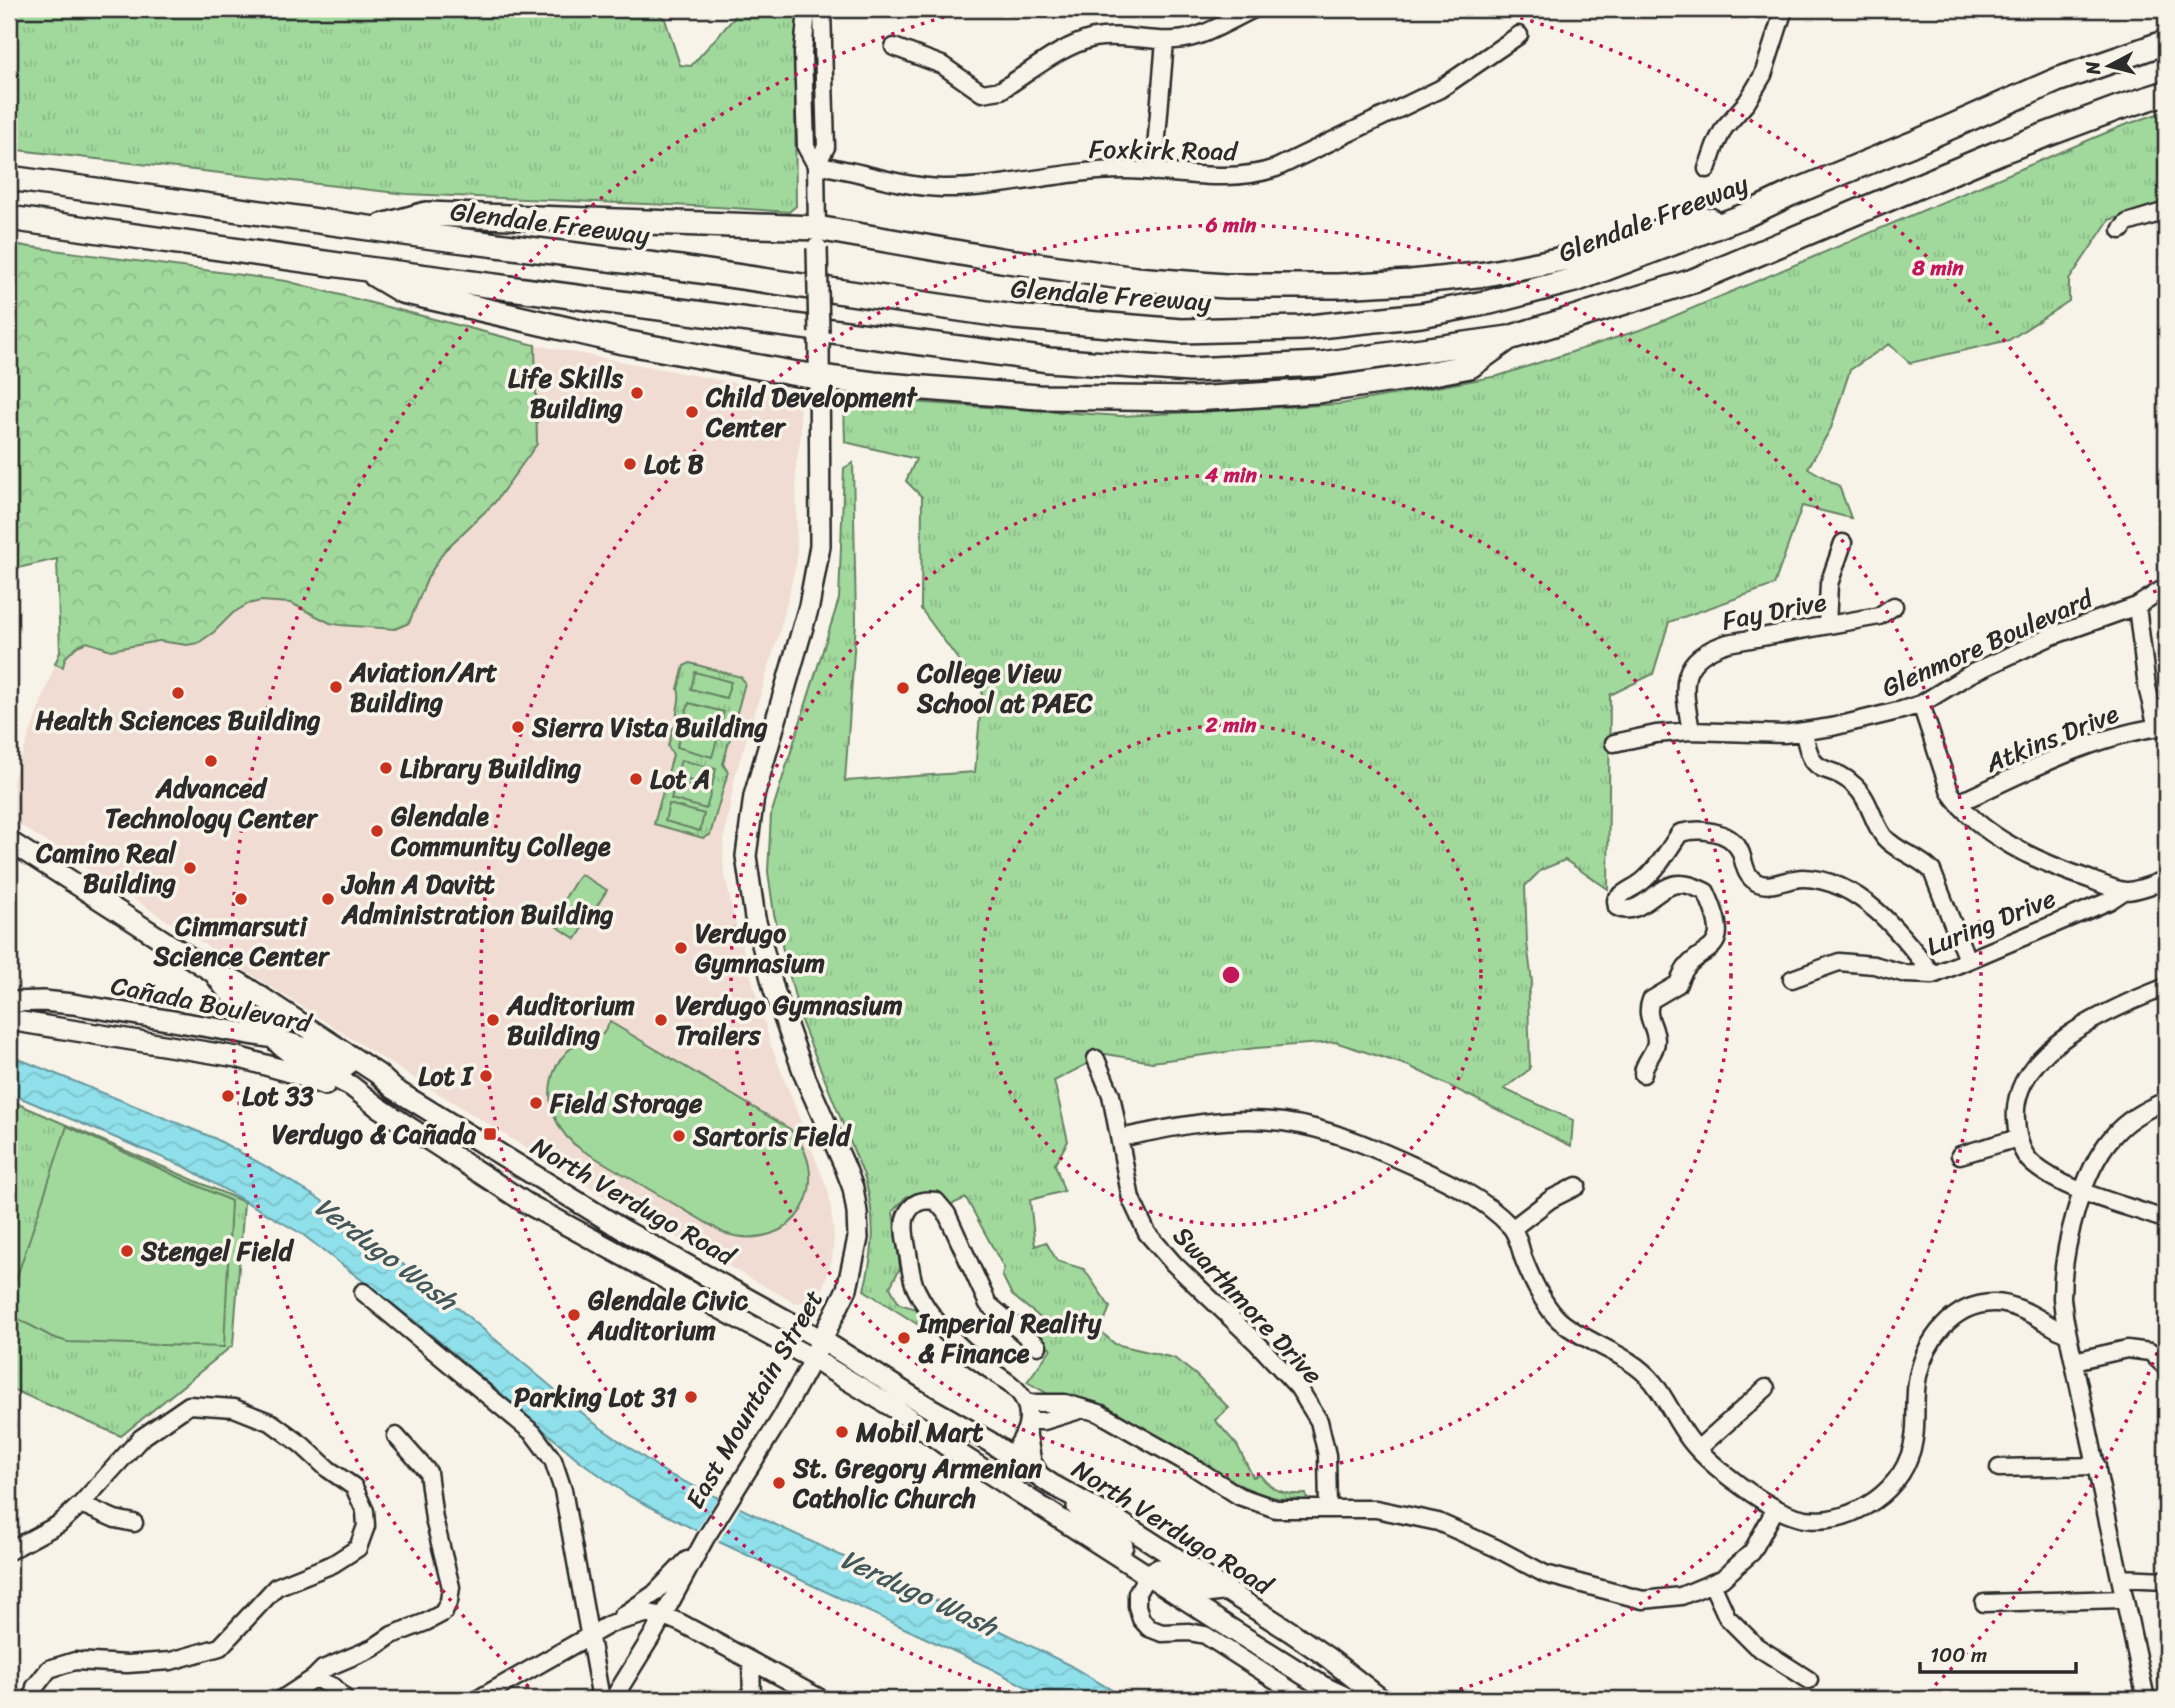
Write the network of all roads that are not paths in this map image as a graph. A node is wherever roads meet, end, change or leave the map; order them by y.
1 (807, 9) edge
2 (822, 9) edge
3 (1254, 9) edge
4 (1784, 9) edge
5 (1519, 35) dead end
6 (1164, 41) junction
7 (2166, 42) edge
8 (894, 47) dead end
9 (2166, 93) edge
10 (816, 165) junction
11 (1707, 169) dead end
12 (1154, 172) junction
13 (9, 178) edge
14 (2166, 211) edge
15 (1744, 216) junction
16 (9, 218) edge
17 (375, 229) junction
18 (2121, 230) dead end
19 (817, 238) junction
20 (366, 269) junction
21 (1509, 338) junction
22 (819, 369) junction
23 (1843, 544) dead end
24 (2166, 587) edge
25 (1894, 606) dead end
26 (2137, 606) junction
27 (1827, 625) junction
28 (1921, 704) junction
29 (2162, 726) edge
30 (1691, 731) junction
31 (1804, 732) junction
32 (1614, 743) dead end
33 (1958, 803) junction
34 (9, 841) edge
35 (2166, 879) edge
36 (2124, 891) junction
37 (1967, 960) junction
38 (214, 973) junction
39 (1933, 975) junction
40 (1792, 979) dead end
41 (2166, 986) edge
42 (9, 1002) edge
43 (73, 1004) junction
44 (9, 1020) edge
45 (188, 1023) junction
46 (127, 1034) junction
47 (273, 1038) junction
48 (1096, 1059) dead end
49 (1643, 1074) dead end
50 (394, 1089) junction
51 (2166, 1101) edge
52 (378, 1107) junction
53 (1120, 1138) junction
54 (2018, 1138) junction
55 (1960, 1155) dead end
56 (542, 1179) junction
57 (1577, 1186) dead end
58 (2083, 1191) junction
59 (526, 1203) junction
60 (2166, 1220) edge
61 (1513, 1228) junction
62 (363, 1292) dead end
63 (2068, 1335) junction
64 (822, 1339) junction
65 (1038, 1346) dead end
66 (813, 1359) junction
67 (2074, 1361) junction
68 (2166, 1367) edge
69 (1766, 1388) dead end
70 (1025, 1403) junction
71 (1086, 1409) junction
72 (1027, 1427) junction
73 (396, 1436) dead end
74 (935, 1437) junction
75 (1699, 1448) junction
76 (1007, 1461) junction
77 (2096, 1466) junction
78 (1999, 1468) dead end
79 (1044, 1479) junction
80 (81, 1504) junction
81 (1328, 1508) junction
82 (1776, 1508) junction
83 (134, 1523) dead end
84 (1067, 1523) junction
85 (705, 1539) junction
86 (9, 1551) edge
87 (1148, 1574) junction
88 (2120, 1578) junction
89 (2166, 1580) edge
90 (1712, 1584) junction
91 (1228, 1590) junction
92 (2124, 1599) junction
93 (1984, 1603) dead end
94 (664, 1616) junction
95 (610, 1624) junction
96 (590, 1637) junction
97 (751, 1661) junction
98 (314, 1678) junction
99 (1809, 1680) dead end
100 (1322, 1686) junction
101 (33, 1699) edge
102 (282, 1699) edge
103 (345, 1699) edge
104 (478, 1699) edge
105 (601, 1699) edge
106 (613, 1699) edge
107 (752, 1699) edge
108 (822, 1699) edge
109 (1305, 1699) edge
110 (1338, 1699) edge
111 (1350, 1699) edge
112 (1381, 1699) edge
113 (2146, 1699) edge

1 - 10 street
2 - 10 street
3 - 6 street
4 - 11 street
5 - 12 street, Foxkirk Road
6 - 8 street
6 - 12 street
7 - 15 highway, Glendale Freeway
9 - 21 highway
10 - 12 street, Foxkirk Road
10 - 19 street
13 - 17 highway, Glendale Freeway
14 - 18 street
15 - 17 highway, Glendale Freeway
15 - 19 highway
16 - 20 highway
17 - 19 highway
19 - 22 main road, East Mountain Street, bridge
20 - 21 highway
20 - 22 highway
21 - 22 highway
22 - 64 main road, East Mountain Street
23 - 27 street
24 - 26 street, Glenmore Boulevard
25 - 27 street, Fay Drive
26 - 28 street, Glenmore Boulevard
26 - 29 street
27 - 30 street, Fay Drive
28 - 31 street, Glenmore Boulevard
28 - 33 street
29 - 33 street, Atkins Drive
30 - 31 street, Glenmore Boulevard
30 - 32 street, Glenmore Boulevard
31 - 37 street
33 - 36 street
34 - 38 main road, North Verdugo Road
35 - 36 street, Luring Drive
36 - 37 street, Luring Drive
37 - 39 street, Luring Drive
38 - 47 main road, North Verdugo Road
38 - 50 main road, North Verdugo Road
39 - 40 street, Luring Drive
39 - 49 street
41 - 54 street
42 - 43 main road, Cañada Boulevard
43 - 45 main road, Cañada Boulevard
43 - 46 main road
44 - 46 main road, Cañada Boulevard
45 - 46 main road
45 - 47 main road, Cañada Boulevard
46 - 52 main road, Cañada Boulevard
47 - 50 main road, Cañada Boulevard
47 - 52 main road, North Verdugo Road
48 - 53 street, Swarthmore Drive
50 - 56 main road, North Verdugo Road
51 - 58 street
52 - 59 main road, North Verdugo Road
53 - 61 street
53 - 81 street, Swarthmore Drive
54 - 55 street
54 - 58 street
56 - 59 main road
56 - 64 main road, North Verdugo Road
57 - 61 street
58 - 60 street
58 - 63 street
59 - 66 main road, North Verdugo Road
61 - 75 street
62 - 96 street
63 - 67 street
63 - 82 street
64 - 66 main road, East Mountain Street
64 - 76 main road, North Verdugo Road
65 - 70 street
66 - 74 main road, North Verdugo Road
66 - 85 street, East Mountain Street
67 - 68 street
67 - 77 street
69 - 75 street
70 - 71 street
70 - 72 street
71 - 72 street
71 - 81 street
72 - 76 street
72 - 79 main road
73 - 98 street
74 - 76 main road
74 - 84 main road, North Verdugo Road
75 - 82 street
76 - 79 main road, North Verdugo Road
76 - 84 main road
77 - 78 street
77 - 88 street
79 - 87 main road
79 - 91 main road, North Verdugo Road
80 - 83 street
80 - 86 street
80 - 101 street
81 - 90 street
82 - 90 street
84 - 87 main road, North Verdugo Road
85 - 94 street, East Mountain Street
85 - 95 street
87 - 91 main road
87 - 100 main road, North Verdugo Road
87 - 109 street
88 - 89 street
88 - 92 street
90 - 99 street
91 - 112 main road, North Verdugo Road
92 - 93 street
92 - 113 street
94 - 95 street
94 - 97 street
94 - 106 street, East Mountain Street
95 - 96 street
96 - 104 street
96 - 105 street
97 - 107 street
97 - 108 street
98 - 102 street
98 - 103 street
100 - 110 main road
100 - 111 main road, North Verdugo Road

